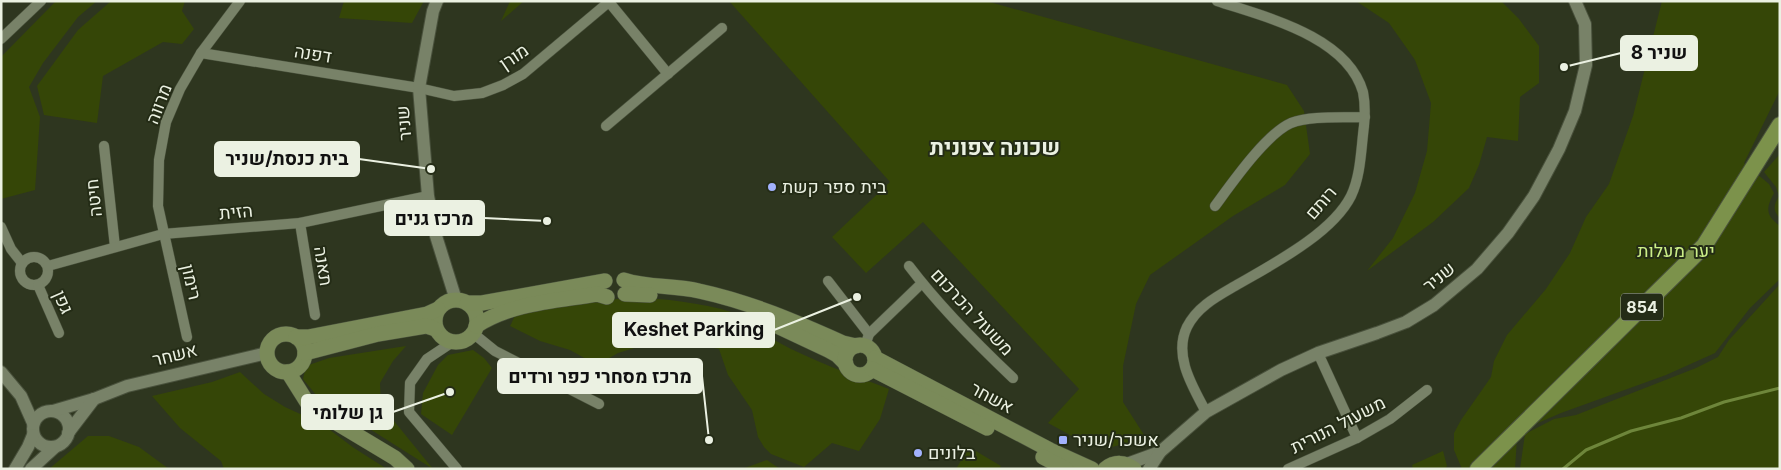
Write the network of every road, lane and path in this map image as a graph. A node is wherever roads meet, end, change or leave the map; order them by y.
1 (41, 1) edge
2 (240, 1) edge
3 (437, 1) edge
4 (1217, 1) edge
5 (1576, 1) edge
6 (610, 2) edge
7 (722, 28) dead end
8 (1, 39) edge
9 (202, 53) junction
10 (668, 74) junction
11 (419, 88) junction
12 (1365, 117) junction
13 (1780, 125) edge
14 (606, 126) dead end
15 (104, 146) dead end
16 (428, 196) junction
17 (1215, 206) dead end
18 (300, 223) junction
19 (1, 227) edge
20 (163, 234) junction
21 (115, 246) junction
22 (22, 263) junction
23 (48, 266) junction
24 (908, 266) dead end
25 (605, 281) junction
26 (828, 281) dead end
27 (922, 283) junction
28 (38, 285) junction
29 (624, 287) junction
30 (607, 297) junction
31 (461, 302) junction
32 (438, 309) junction
33 (314, 315) dead end
34 (435, 328) junction
35 (475, 330) junction
36 (59, 333) dead end
37 (187, 337) dead end
38 (296, 337) junction
39 (451, 343) junction
40 (868, 351) junction
41 (267, 353) junction
42 (1318, 353) junction
43 (305, 354) junction
44 (846, 364) junction
45 (1, 372) edge
46 (288, 372) junction
47 (1013, 378) dead end
48 (1427, 390) dead end
49 (22, 396) junction
50 (94, 398) junction
51 (599, 404) dead end
52 (50, 411) junction
53 (1206, 412) junction
54 (33, 429) junction
55 (68, 433) junction
56 (1356, 438) junction
57 (55, 446) junction
58 (1160, 452) junction
59 (1130, 466) edge
60 (15, 469) edge
61 (31, 469) edge
62 (407, 469) edge
63 (457, 469) edge
64 (1066, 469) edge
65 (1092, 469) edge
66 (1105, 469) edge
67 (1149, 469) edge
68 (1288, 469) edge
69 (1478, 469) edge

1 - 8 street
2 - 9 street, מרווה
3 - 11 street, שניר
4 - 12 street, רותם
5 - 42 street, שניר
6 - 10 street
6 - 11 street, מורן
7 - 10 street
9 - 11 street, דפנה
9 - 20 street, מרווה
10 - 14 street
11 - 16 street, שניר
12 - 17 street
12 - 53 street, רותם
13 - 69 main road, 854
15 - 21 street, חיטה
16 - 18 street, הזית
16 - 31 street, שניר
18 - 20 street, הזית
18 - 33 street, תאנה
19 - 22 street
20 - 21 street, הזית
20 - 37 street, רימון
21 - 23 street, הזית
22 - 23 street
22 - 28 street
23 - 28 street
24 - 27 street, משעול הכרכום
25 - 29 main road
25 - 30 main road
25 - 31 main road
26 - 40 street
27 - 40 street
27 - 47 street, משעול הכרכום
28 - 36 street, גפן
29 - 30 main road
29 - 40 main road, אשחר
29 - 44 main road
30 - 35 main road
31 - 32 main road
31 - 35 main road
32 - 34 main road
32 - 38 main road
34 - 39 main road
34 - 43 main road
35 - 39 main road
35 - 51 street
38 - 41 main road
38 - 43 main road
39 - 63 street
40 - 44 main road
40 - 44 main road
40 - 64 main road, אשחר
40 - 65 main road, אשחר
41 - 46 main road
41 - 50 street, אשחר
42 - 53 street, שניר
42 - 56 street
43 - 46 main road
45 - 49 street
46 - 62 main road
48 - 56 street, משעול הנורית
49 - 52 street
49 - 54 street
50 - 52 street, אשחר
50 - 55 street
52 - 54 street
52 - 55 street
53 - 58 street, שניר
54 - 57 street
54 - 60 street
55 - 57 street
56 - 68 street, משעול הנורית
57 - 61 street
58 - 59 street, שניר
58 - 67 street, שניר
59 - 66 main road

